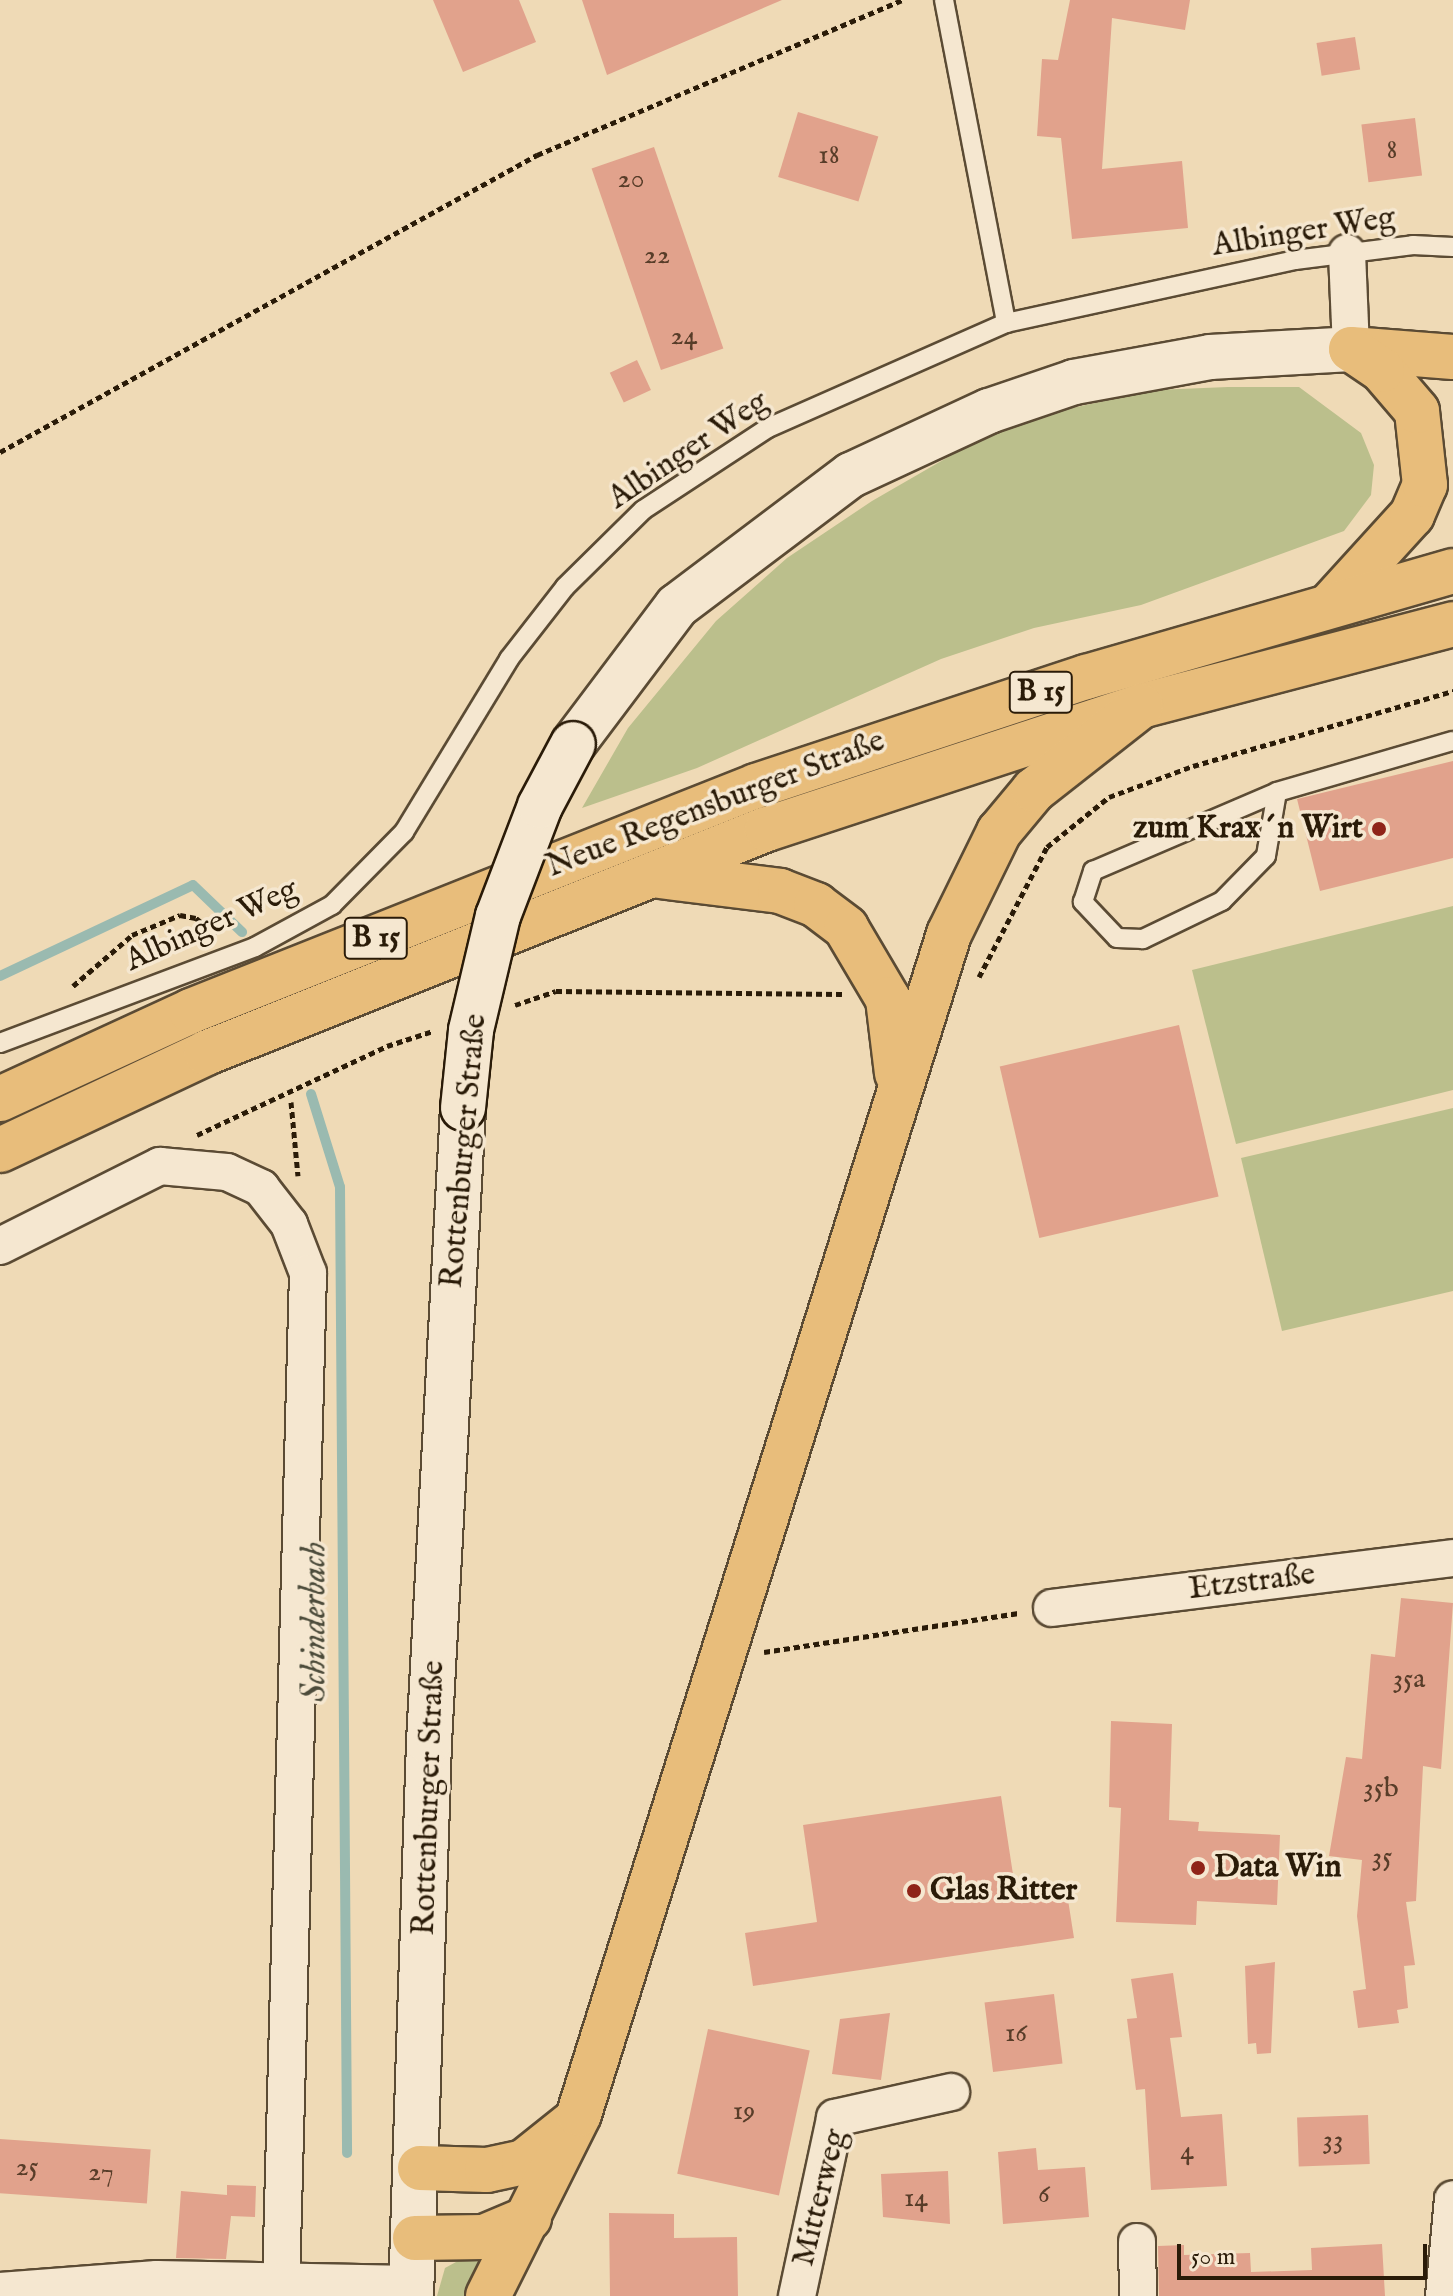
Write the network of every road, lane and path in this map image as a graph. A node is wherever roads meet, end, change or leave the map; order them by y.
1 (903, 0) edge
2 (944, 0) edge
3 (1453, 247) edge
4 (1347, 253) junction
5 (1006, 323) junction
6 (1351, 349) junction
7 (1453, 357) edge
8 (0, 452) edge
9 (1453, 571) edge
10 (1329, 606) junction
11 (1453, 624) edge
12 (1453, 691) edge
13 (1141, 706) junction
14 (1453, 741) edge
15 (1277, 792) junction
16 (645, 874) junction
17 (225, 945) dead end
18 (971, 988) dead end
19 (56, 1021) junction
20 (0, 1043) edge
21 (899, 1094) junction
22 (0, 1099) edge
23 (291, 1102) dead end
24 (0, 1150) edge
25 (289, 1224) junction
26 (0, 1246) edge
27 (1453, 1558) edge
28 (1052, 1608) joint
29 (764, 1638) dead end
30 (951, 2092) dead end
31 (579, 2114) junction
32 (420, 2168) junction
33 (1453, 2199) edge
34 (529, 2218) junction
35 (415, 2238) junction
36 (1137, 2242) dead end
37 (281, 2283) junction
38 (156, 2288) edge
39 (412, 2290) edge
40 (0, 2291) edge
41 (488, 2296) edge
42 (797, 2296) edge
43 (1138, 2296) edge
44 (1444, 2296) edge

1 - 8 path
2 - 5 lane
3 - 4 lane, Albinger Weg
4 - 5 lane, Albinger Weg
4 - 6 street
5 - 19 lane, Albinger Weg
6 - 7 highway
6 - 10 highway
6 - 32 street, Rottenburger Straße, bridge
9 - 10 highway, Neue Regensburger Straße / B 15
10 - 22 highway, Neue Regensburger Straße / B 15
11 - 13 highway, B 15
12 - 18 path
13 - 16 highway, B 15
13 - 21 highway
14 - 15 lane
15 - 15 lane
16 - 21 highway
16 - 24 highway, B 15
17 - 19 path
19 - 20 lane, Albinger Weg
21 - 31 highway
23 - 25 path
25 - 26 street
25 - 37 street
27 - 28 street, Etzstraße
28 - 29 path
30 - 42 street, Mitterweg
31 - 32 highway
31 - 34 highway
32 - 35 street, Rottenburger Straße
33 - 44 street
34 - 35 highway
34 - 41 highway
35 - 39 street, Rottenburger Straße
36 - 43 street
37 - 38 street
37 - 39 street
38 - 40 street

